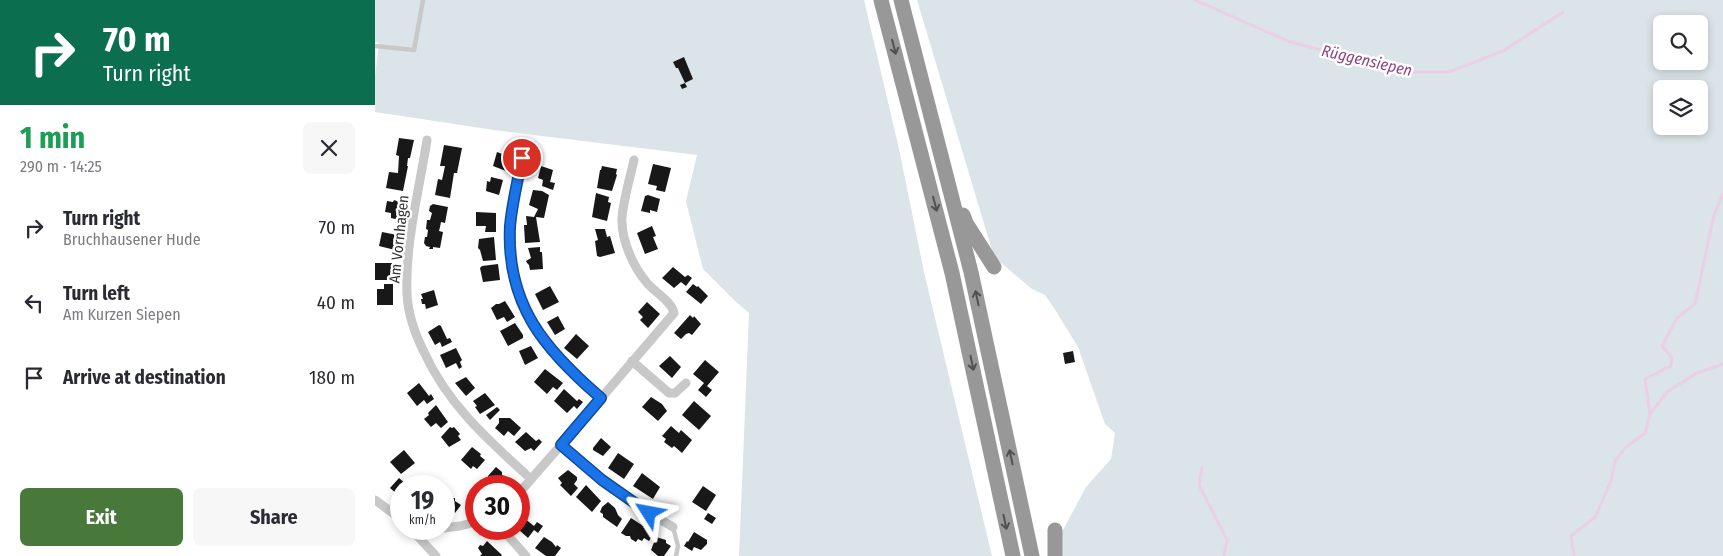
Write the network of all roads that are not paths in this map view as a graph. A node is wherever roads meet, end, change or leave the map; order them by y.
1 (423, 0) edge
2 (881, 0) edge
3 (901, 0) edge
4 (375, 46) edge
5 (934, 126) junction
6 (427, 140) dead end
7 (522, 158) dead end
8 (634, 160) dead end
9 (994, 267) dead end
10 (633, 360) junction
11 (686, 383) dead end
12 (601, 398) junction
13 (561, 445) junction
14 (531, 479) joint
15 (375, 500) edge
16 (390, 511) edge
17 (673, 527) joint
18 (1055, 530) dead end
19 (421, 540) edge
20 (511, 540) edge
21 (436, 556) edge
22 (526, 556) edge
23 (676, 556) edge
24 (1013, 556) edge
25 (1032, 556) edge
26 (1055, 556) edge

1 - 4 lane
2 -> 24 highway
3 - 5 highway
5 - 9 highway
25 -> 5 highway
6 - 14 street, Am Vornhagen
7 - 12 street
8 - 10 street
10 - 11 street
10 - 12 street
12 - 13 street
13 - 14 street
13 - 17 street
15 - 16 street
17 - 23 lane
18 - 26 highway
19 - 21 street
20 - 22 street

